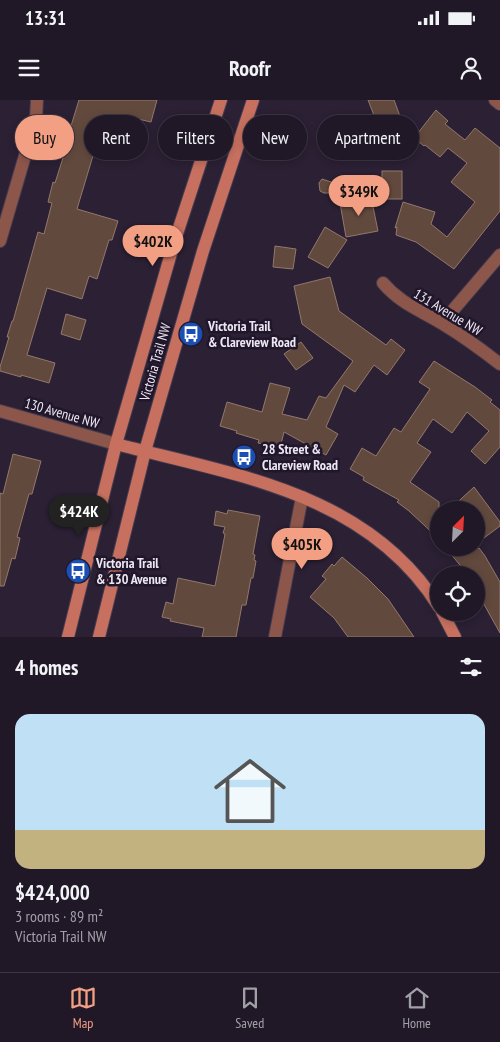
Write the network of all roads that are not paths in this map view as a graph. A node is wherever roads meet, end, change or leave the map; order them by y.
1 (37, 100) edge
2 (221, 100) edge
3 (253, 100) edge
4 (495, 100) edge
5 (500, 104) edge
6 (0, 242) edge
7 (500, 255) edge
8 (383, 283) dead end
9 (442, 324) junction
10 (500, 364) edge
11 (0, 411) edge
12 (116, 444) junction
13 (145, 451) junction
14 (302, 497) junction
15 (430, 594) edge
16 (447, 621) edge
17 (68, 637) edge
18 (99, 637) edge
19 (275, 637) edge
20 (455, 637) edge

1 - 6 street
2 - 12 main road, Victoria Trail NW
3 - 13 main road, Victoria Trail NW
4 - 5 street
7 - 9 street
8 - 9 street, 131 Avenue NW
9 - 10 street, 131 Avenue NW
11 - 12 street, 130 Avenue NW
12 - 13 main road
12 - 17 main road, Victoria Trail NW
13 - 14 main road
13 - 18 main road, Victoria Trail NW
14 - 15 main road
14 - 19 street
16 - 20 main road

